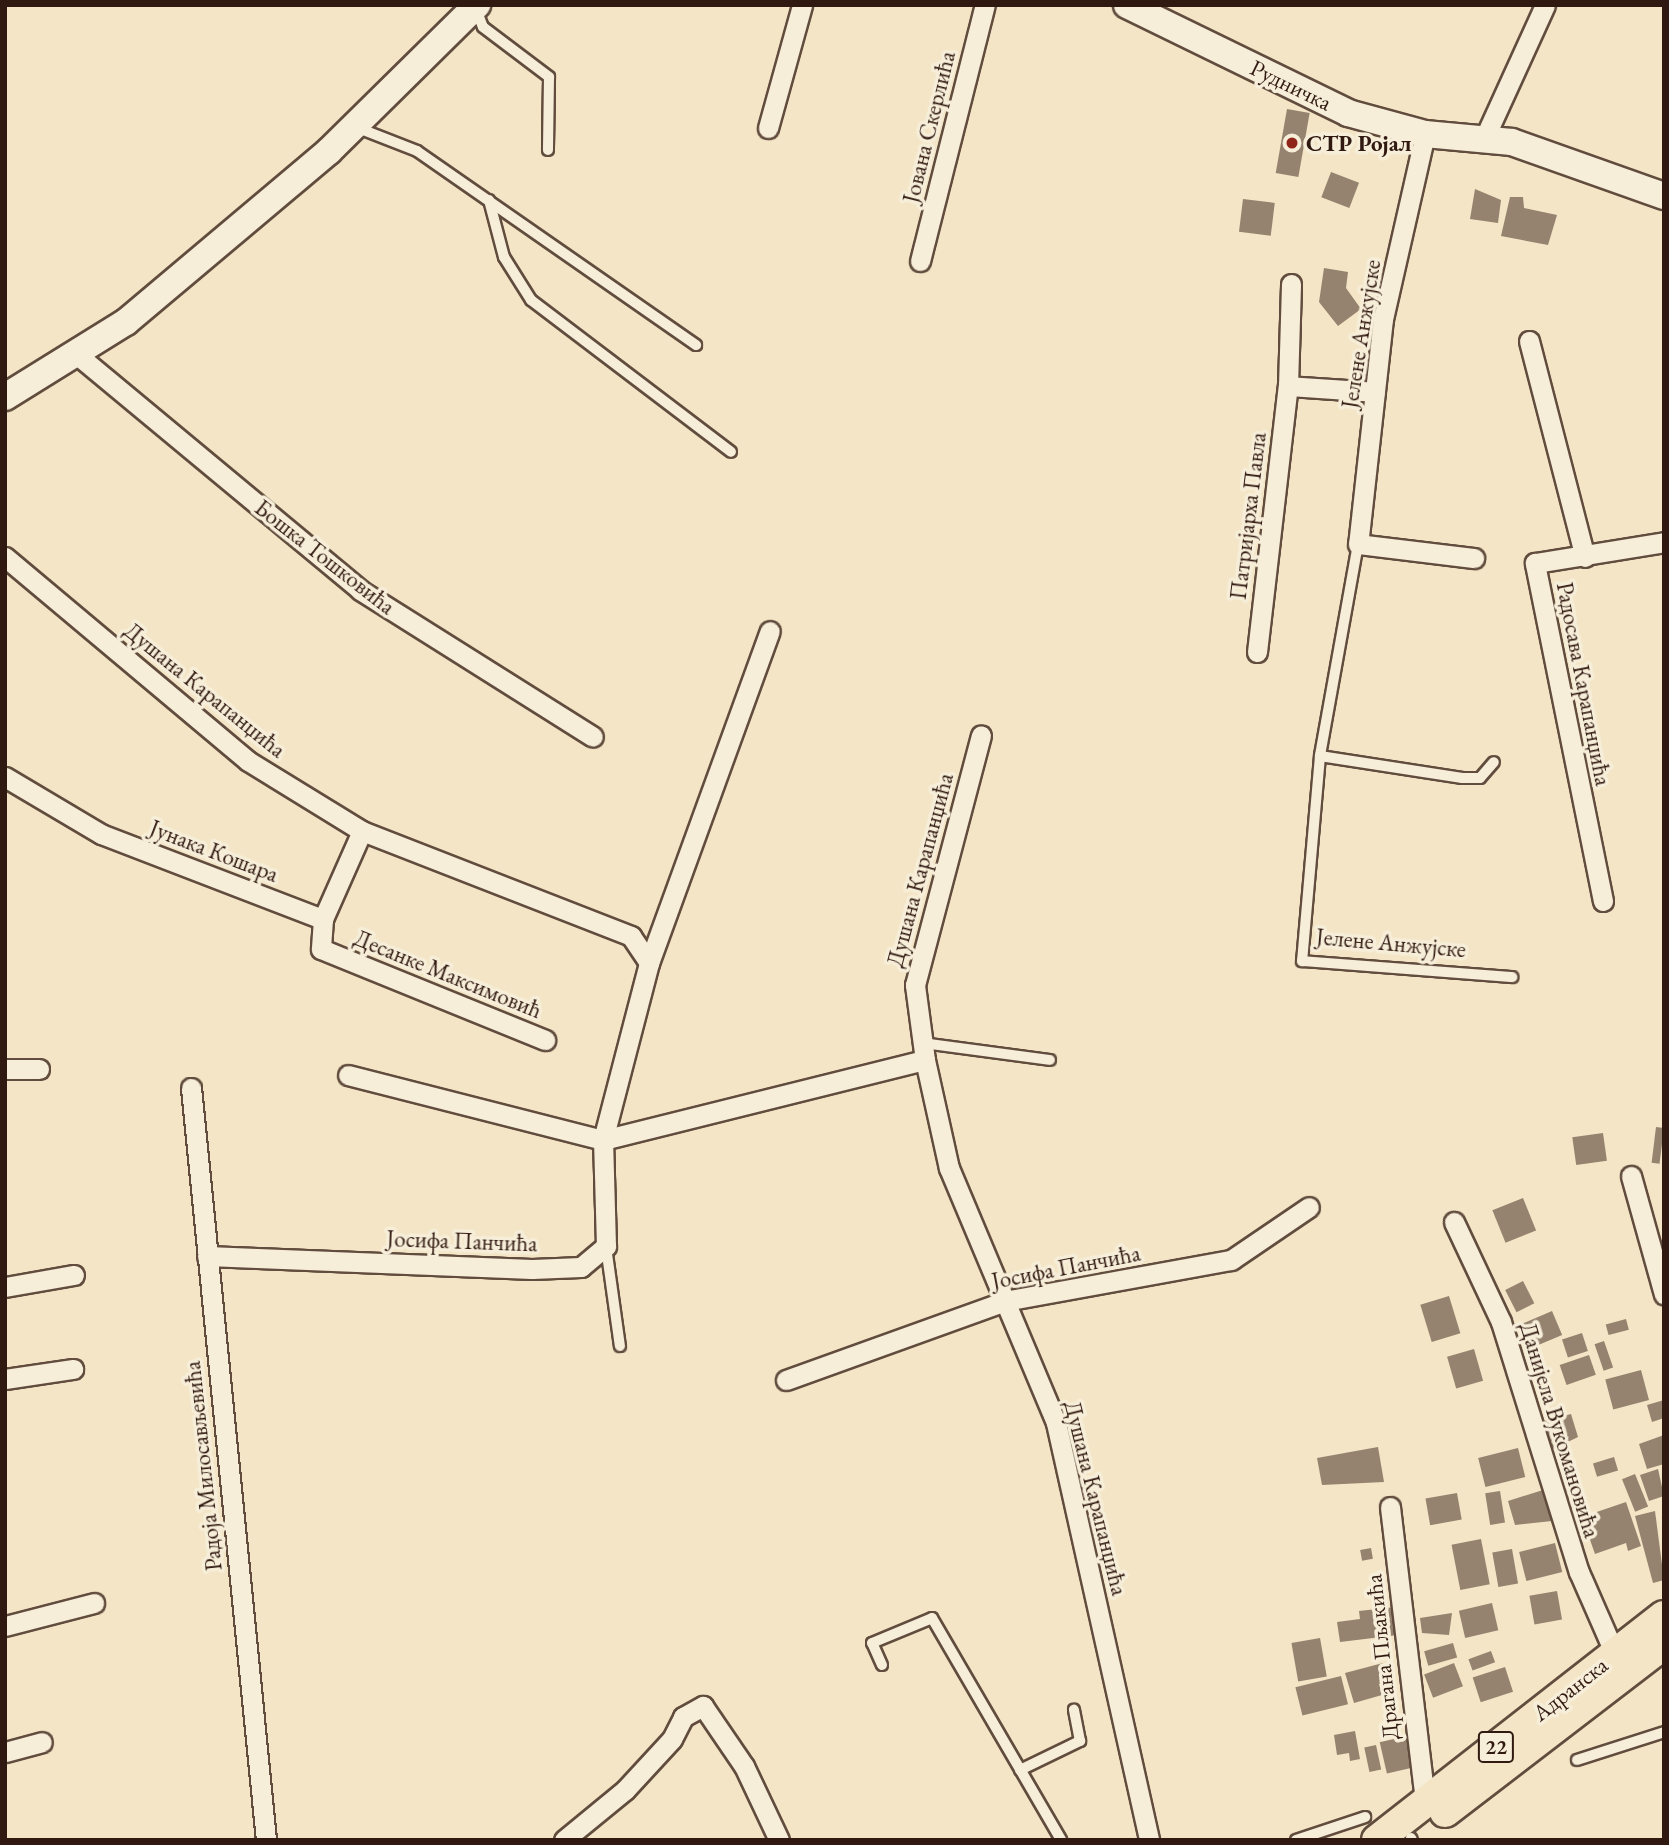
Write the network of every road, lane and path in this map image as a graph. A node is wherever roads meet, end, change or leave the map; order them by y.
1 (802, 5) edge
2 (985, 5) edge
3 (1127, 5) edge
4 (1545, 5) edge
5 (477, 7) edge
6 (355, 126) junction
7 (768, 128) dead end
8 (1425, 134) junction
9 (1484, 139) junction
10 (548, 150) dead end
11 (1664, 196) edge
12 (489, 200) junction
13 (920, 261) dead end
14 (1291, 284) dead end
15 (1529, 341) dead end
16 (696, 345) dead end
17 (75, 353) junction
18 (1287, 386) junction
19 (1375, 393) junction
20 (5, 397) edge
21 (731, 452) dead end
22 (1664, 541) edge
23 (1358, 544) junction
24 (5, 557) edge
25 (1585, 557) junction
26 (1474, 558) dead end
27 (770, 631) dead end
28 (1257, 652) dead end
29 (981, 736) dead end
30 (593, 737) dead end
31 (1320, 757) junction
32 (1494, 762) dead end
33 (5, 778) edge
34 (362, 831) junction
35 (1603, 901) dead end
36 (323, 919) junction
37 (649, 963) junction
38 (1512, 977) dead end
39 (545, 1040) dead end
40 (924, 1051) junction
41 (1050, 1060) dead end
42 (5, 1069) edge
43 (39, 1069) dead end
44 (348, 1075) dead end
45 (191, 1088) dead end
46 (603, 1140) junction
47 (1631, 1175) dead end
48 (1309, 1207) dead end
49 (1454, 1222) dead end
50 (606, 1246) junction
51 (207, 1256) junction
52 (74, 1275) dead end
53 (5, 1287) edge
54 (1664, 1294) edge
55 (1005, 1301) junction
56 (620, 1346) dead end
57 (73, 1370) dead end
58 (5, 1379) edge
59 (786, 1380) dead end
60 (1390, 1507) dead end
61 (94, 1603) dead end
62 (1664, 1616) edge
63 (5, 1626) edge
64 (1664, 1644) edge
65 (1664, 1661) edge
66 (1622, 1663) junction
67 (883, 1665) dead end
68 (1074, 1710) dead end
69 (1664, 1732) edge
70 (42, 1742) dead end
71 (5, 1752) edge
72 (1577, 1760) dead end
73 (1020, 1770) junction
74 (1426, 1802) junction
75 (1371, 1828) edge
76 (1411, 1839) edge
77 (266, 1840) edge
78 (564, 1840) edge
79 (779, 1840) edge
80 (1061, 1840) edge
81 (1149, 1840) edge
82 (1296, 1840) edge

1 - 7 street
2 - 13 street, Јована Скерлића
3 - 8 street, Рудничка
4 - 9 street
5 - 6 street
5 - 10 lane
6 - 12 lane
6 - 17 street
8 - 9 street, Рудничка
8 - 19 street, Јелене Анжујске
9 - 11 street, Рудничка
12 - 16 lane
12 - 21 lane
14 - 18 street, Патријарха Павла
15 - 25 street
17 - 20 street
17 - 30 street, Бошка Тошковића
18 - 19 street
18 - 28 street, Патријарха Павла
19 - 23 street, Јелене Анжујске
22 - 25 street, Радосава Карапанџића
23 - 26 street
23 - 31 lane, Јелене Анжујске
24 - 34 street, Душана Карапанџића
25 - 35 street, Радосава Карапанџића
27 - 37 street
29 - 40 street, Душана Карапанџића
31 - 32 lane
31 - 38 lane, Јелене Анжујске
33 - 36 street, Јунака Кошара
34 - 36 street
34 - 37 street, Душана Карапанџића
36 - 39 street, Десанке Максимовић
37 - 46 street
40 - 41 lane
40 - 46 street
40 - 55 street, Душана Карапанџића
42 - 43 street
44 - 46 street
45 - 51 street, Радоја Милосављевића
46 - 50 street
47 - 54 street
48 - 55 street, Јосифа Панчића
49 - 66 street, Данијела Вукомановића
50 - 51 street, Јосифа Панчића
50 - 56 lane
51 - 77 street, Радоја Милосављевића
52 - 53 street
55 - 59 street, Јосифа Панчића
55 - 81 street, Душана Карапанџића
57 - 58 street
60 - 74 street, Драгана Пљакића
61 - 63 street
62 - 66 main road, Адранска / 22
64 - 66 main road, Адранска / 22
65 - 66 main road
66 - 74 main road, Адранска / 22
66 - 76 main road, 22
67 - 73 lane
68 - 73 lane
69 - 72 lane
70 - 71 street
73 - 80 lane
74 - 75 main road, Адранска / 22
75 - 82 lane
78 - 79 street

